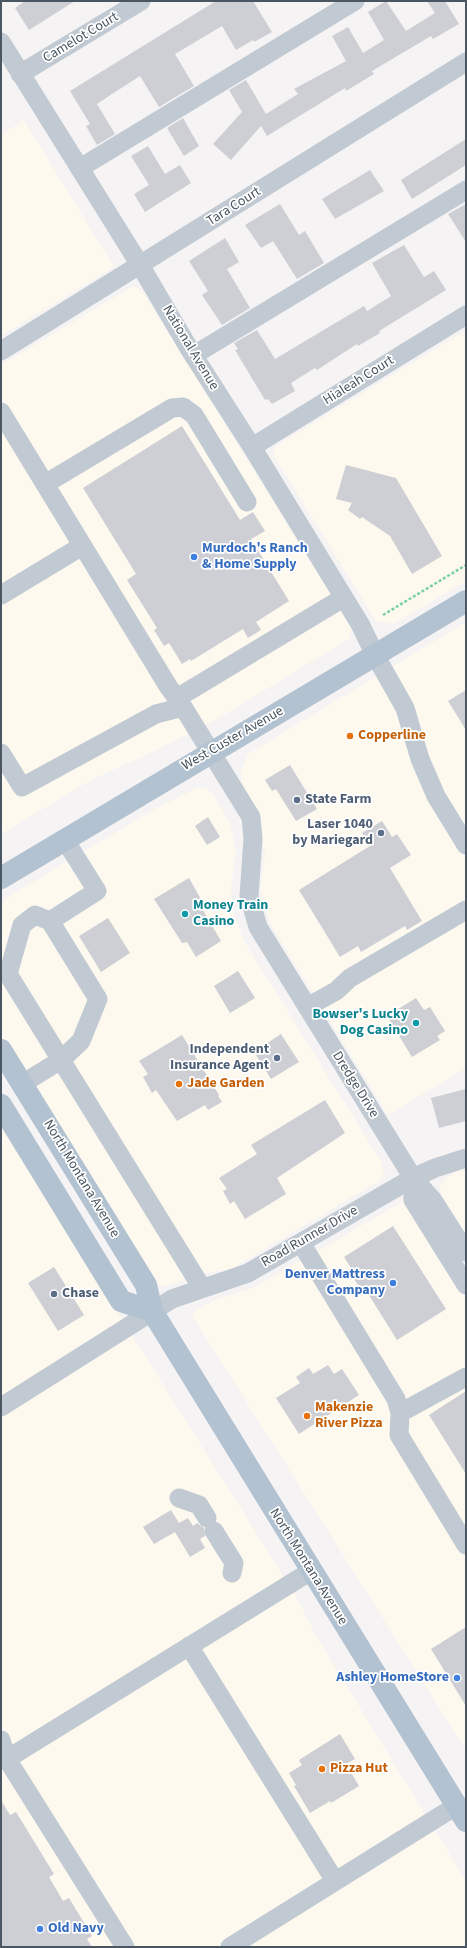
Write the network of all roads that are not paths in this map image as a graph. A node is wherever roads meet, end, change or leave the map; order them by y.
1 (142, 1) edge
2 (356, 1) edge
3 (1, 42) edge
4 (466, 62) edge
5 (20, 74) junction
6 (80, 168) junction
7 (466, 190) edge
8 (140, 265) junction
9 (466, 315) edge
10 (1, 350) edge
11 (194, 355) junction
12 (1, 412) edge
13 (252, 447) junction
14 (45, 484) junction
15 (247, 502) dead end
16 (82, 546) junction
17 (1, 595) edge
18 (344, 598) junction
19 (466, 601) edge
20 (375, 655) junction
21 (180, 703) junction
22 (211, 752) junction
23 (1, 754) edge
24 (65, 840) junction
25 (466, 845) edge
26 (1, 878) edge
27 (466, 910) edge
28 (50, 920) junction
29 (307, 1007) junction
30 (1, 1050) edge
31 (60, 1060) junction
32 (22, 1084) junction
33 (1, 1105) edge
34 (466, 1158) edge
35 (413, 1178) junction
36 (300, 1243) junction
37 (464, 1245) edge
38 (466, 1285) edge
39 (202, 1288) junction
40 (152, 1311) junction
41 (466, 1377) edge
42 (1, 1407) edge
43 (400, 1413) junction
44 (179, 1498) dead end
45 (466, 1545) edge
46 (311, 1571) junction
47 (232, 1573) dead end
48 (189, 1646) junction
49 (3, 1749) edge
50 (461, 1814) edge
51 (335, 1881) junction
52 (125, 1947) edge
53 (230, 1947) edge

1 - 5 street, Camelot Court
2 - 6 street
3 - 5 street, National Avenue
4 - 8 street, Tara Court
5 - 6 street, National Avenue
6 - 8 street, National Avenue
7 - 11 street
8 - 10 street, Tara Court
8 - 11 street, National Avenue
9 - 13 street, Hialeah Court
11 - 13 street, National Avenue
12 - 14 street, Dredge Drive
13 - 18 street, National Avenue
14 - 15 street
14 - 16 street, Dredge Drive
16 - 17 street
16 - 21 street, Dredge Drive
18 - 20 street, National Avenue
18 - 21 street
19 - 20 main road, West Custer Avenue
20 - 22 main road, West Custer Avenue
20 - 25 street, National Avenue
21 - 22 street, Dredge Drive
21 - 23 street
22 - 24 main road, West Custer Avenue
22 - 29 street, Dredge Drive
24 - 26 main road, West Custer Avenue
24 - 28 street
27 - 29 street
28 - 31 street
28 - 31 street
29 - 35 street, Dredge Drive
30 - 32 main road, North Montana Avenue
31 - 32 street
31 - 39 street
32 - 40 main road, North Montana Avenue
33 - 40 main road, North Montana Avenue
34 - 35 street, Road Runner Drive
35 - 36 street, Road Runner Drive
35 - 37 street, Dredge Drive
35 - 38 street
36 - 39 street, Road Runner Drive
36 - 43 street
39 - 40 street, Road Runner Drive
40 - 42 street, Road Runner Drive
40 - 46 main road, North Montana Avenue
41 - 43 street
43 - 45 street
44 - 47 street
46 - 48 street
46 - 50 main road, North Montana Avenue
48 - 49 street
48 - 51 street
49 - 52 street
50 - 51 street
51 - 53 street

